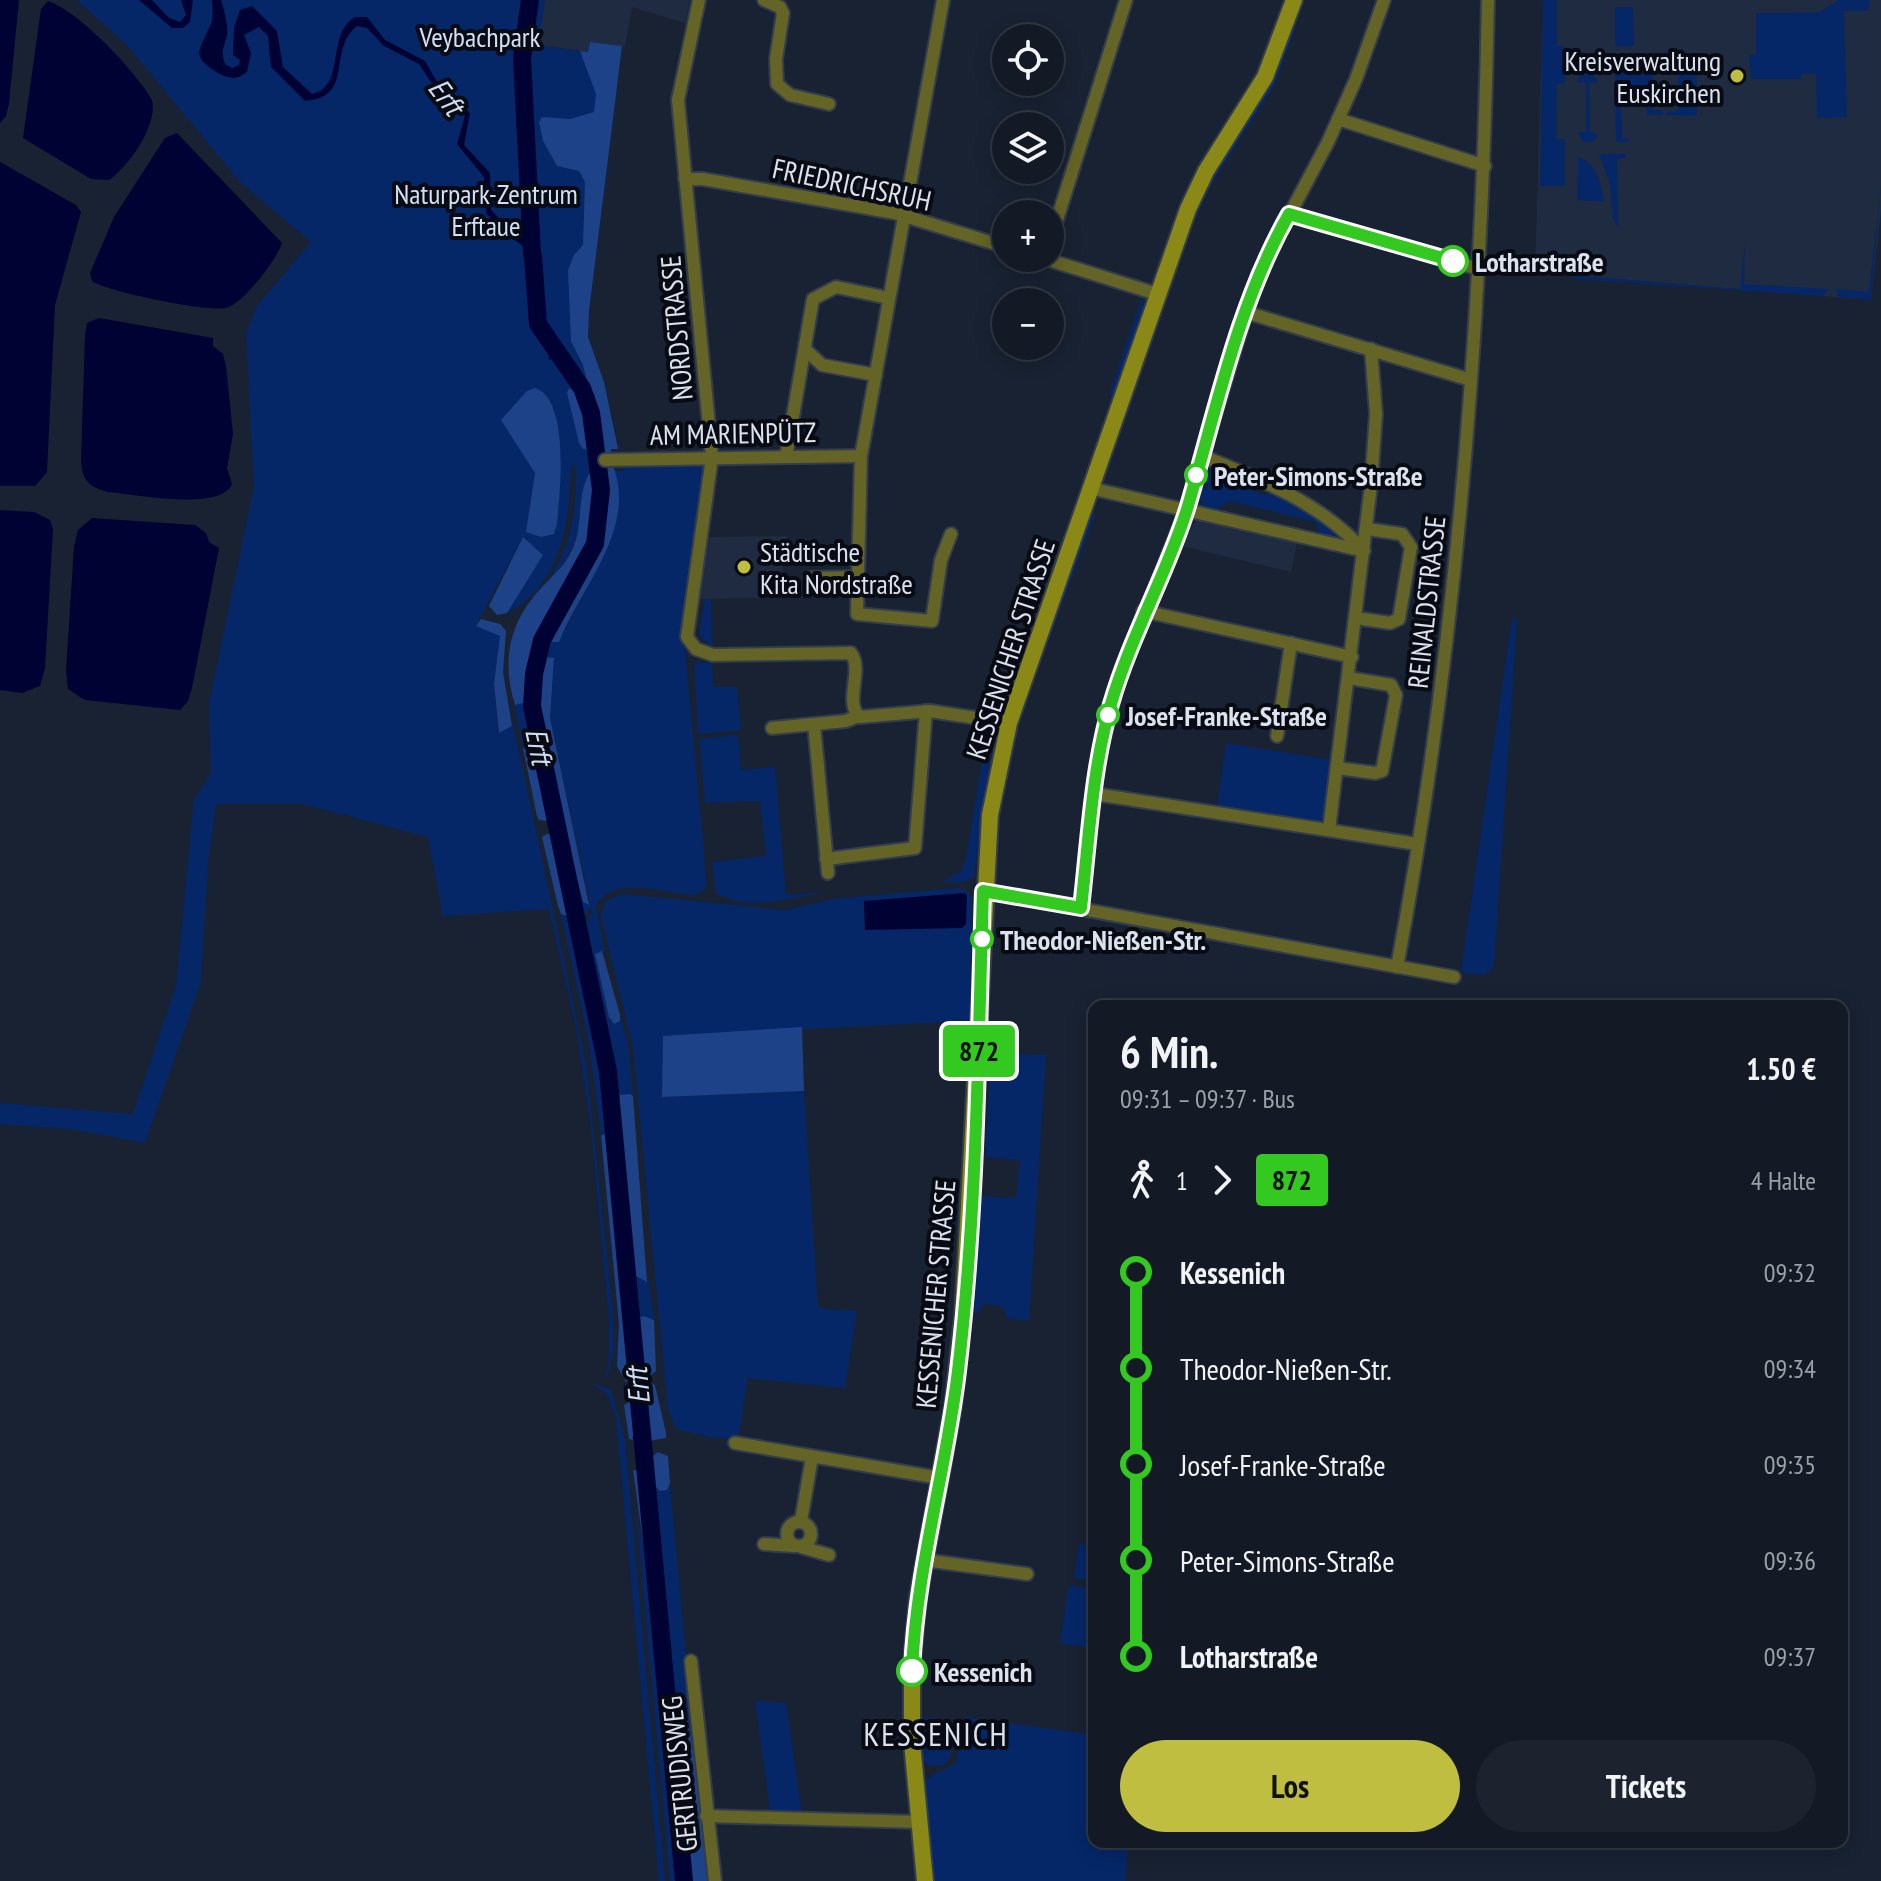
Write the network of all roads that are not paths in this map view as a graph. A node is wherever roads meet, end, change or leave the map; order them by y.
1 (699, 0) edge
2 (764, 0) edge
3 (943, 0) edge
4 (1126, 0) edge
5 (1294, 0) edge
6 (1384, 0) edge
7 (1488, 0) edge
8 (829, 104) dead end
9 (1338, 119) junction
10 (1485, 166) junction
11 (685, 179) junction
12 (1063, 200) edge
13 (1289, 214) junction
14 (904, 216) junction
15 (992, 243) edge
16 (1064, 264) edge
17 (1479, 269) junction
18 (1157, 294) junction
19 (889, 298) junction
20 (1245, 312) junction
21 (805, 349) junction
22 (1371, 349) junction
23 (876, 375) junction
24 (1471, 380) junction
25 (861, 456) junction
26 (1202, 456) junction
27 (712, 457) junction
28 (786, 457) junction
29 (605, 460) dead end
30 (1090, 488) junction
31 (1186, 510) junction
32 (1367, 529) junction
33 (951, 534) dead end
34 (1364, 551) junction
35 (858, 577) junction
36 (810, 578) dead end
37 (1143, 611) junction
38 (1356, 618) junction
39 (1291, 643) junction
40 (1352, 657) junction
41 (1349, 678) junction
42 (926, 711) junction
43 (858, 716) junction
44 (1009, 723) junction
45 (814, 724) junction
46 (772, 728) dead end
47 (1277, 736) dead end
48 (1337, 768) junction
49 (1095, 794) junction
50 (1329, 830) junction
51 (1417, 844) junction
52 (826, 859) junction
53 (828, 873) dead end
54 (983, 891) junction
55 (1081, 908) junction
56 (1397, 967) junction
57 (1454, 977) dead end
58 (735, 1443) dead end
59 (812, 1457) junction
60 (940, 1478) junction
61 (764, 1544) dead end
62 (798, 1546) junction
63 (829, 1555) dead end
64 (924, 1560) junction
65 (1027, 1574) dead end
66 (691, 1661) dead end
67 (706, 1816) junction
68 (919, 1822) junction
69 (715, 1881) edge
70 (925, 1881) edge

1 - 11 street, NORDSTRASSE
2 - 8 street
3 - 14 street
4 - 12 street
5 - 18 main road, KESSENICHER STRASSE
6 - 9 street
7 - 10 street, REINALDSTRASSE
9 - 10 street
9 - 13 street
10 - 17 street, REINALDSTRASSE
11 - 14 street, FRIEDRICHSRUH
11 - 27 street, NORDSTRASSE
13 - 17 street
13 - 20 street
14 - 15 street, FRIEDRICHSRUH
14 - 19 street
16 - 18 street
17 - 24 street, REINALDSTRASSE
18 - 30 main road, KESSENICHER STRASSE
19 - 21 street
19 - 23 street
20 - 22 street
20 - 26 street
21 - 23 street
21 - 28 street
22 - 24 street
22 - 32 street
23 - 25 street
24 - 51 street, REINALDSTRASSE
25 - 28 street, AM MARIENPÜTZ
25 - 35 street
26 - 31 street
26 - 34 street
27 - 28 street, AM MARIENPÜTZ
27 - 29 street, AM MARIENPÜTZ
27 - 43 street, NORDSTRASSE
30 - 31 street
30 - 44 main road, KESSENICHER STRASSE
31 - 34 street
31 - 37 street
32 - 34 street
32 - 38 street
33 - 35 street
34 - 38 street
35 - 36 street
37 - 39 street
37 - 49 street
38 - 40 street
39 - 40 street
39 - 47 street
40 - 41 street
41 - 48 street
41 - 48 street
42 - 43 street
42 - 44 street
42 - 52 street
43 - 45 street
44 - 54 main road, KESSENICHER STRASSE
45 - 46 street
45 - 52 street
48 - 50 street
49 - 50 street
49 - 55 street
50 - 51 street
51 - 56 street, REINALDSTRASSE
52 - 53 street
54 - 55 street
54 - 60 main road, KESSENICHER STRASSE
55 - 56 street
56 - 57 street
58 - 59 street
59 - 60 street
59 - 62 street
60 - 64 main road, KESSENICHER STRASSE
61 - 62 street
62 - 63 street
64 - 65 street
64 - 68 main road, KESSENICHER STRASSE
66 - 67 street, GERTRUDISWEG
67 - 68 street
67 - 69 street, GERTRUDISWEG
68 - 70 main road, KESSENICHER STRASSE

